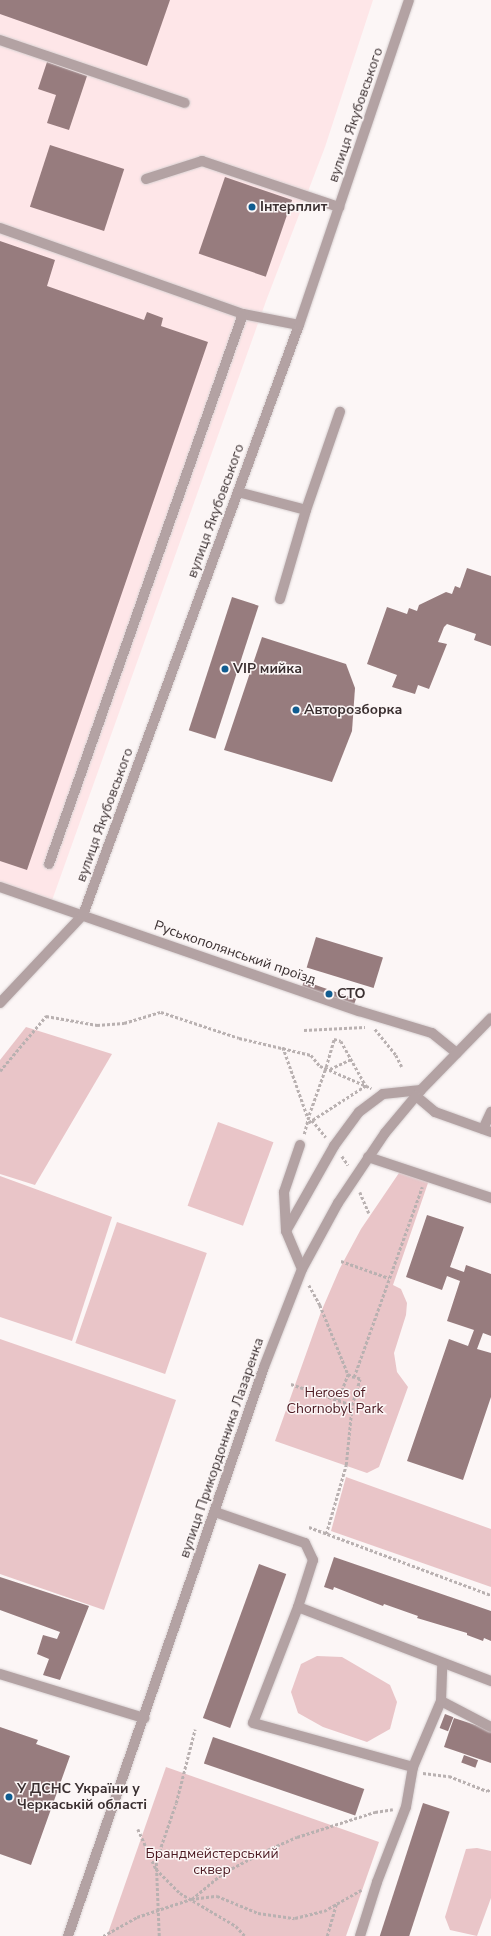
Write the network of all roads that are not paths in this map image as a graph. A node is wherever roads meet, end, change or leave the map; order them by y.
1 (409, 0) edge
2 (0, 40) edge
3 (185, 103) dead end
4 (146, 179) dead end
5 (339, 207) junction
6 (0, 228) edge
7 (243, 314) junction
8 (299, 325) junction
9 (340, 412) dead end
10 (238, 492) junction
11 (306, 510) junction
12 (280, 598) dead end
13 (49, 864) dead end
14 (0, 887) edge
15 (83, 915) junction
16 (0, 1003) edge
17 (491, 1018) edge
18 (457, 1053) junction
19 (419, 1093) junction
20 (491, 1112) edge
21 (487, 1130) edge
22 (300, 1145) road end
23 (368, 1157) junction
24 (491, 1198) edge
25 (286, 1231) junction
26 (302, 1269) junction
27 (215, 1512) junction
28 (298, 1607) junction
29 (442, 1663) junction
30 (0, 1674) edge
31 (491, 1681) edge
32 (441, 1701) junction
33 (144, 1718) junction
34 (491, 1727) edge
35 (413, 1768) junction
36 (68, 1936) edge
37 (360, 1936) edge

1 - 5 street, вулиця Якубовського
2 - 3 street
4 - 5 street
5 - 8 street, вулиця Якубовського
6 - 7 street
7 - 8 street
7 - 13 street
8 - 10 street, вулиця Якубовського
9 - 11 street
10 - 11 street
10 - 15 street, вулиця Якубовського
11 - 12 street
14 - 15 street, Руськополянський проїзд
15 - 16 street, вулиця Якубовського
15 - 18 street, Руськополянський проїзд
17 - 18 street, вулиця Прикордонника Лазаренка
18 - 19 street, вулиця Прикордонника Лазаренка
19 - 21 street
19 - 23 street, вулиця Прикордонника Лазаренка
19 - 25 street
20 - 21 street
22 - 25 street
23 - 24 street
23 - 26 street, вулиця Прикордонника Лазаренка
25 - 26 street
26 - 27 street, вулиця Прикордонника Лазаренка
27 - 28 street
27 - 33 street, вулиця Прикордонника Лазаренка
28 - 29 street
28 - 35 street
29 - 31 street
29 - 32 street
30 - 33 street
32 - 34 street
32 - 35 street
33 - 36 street, вулиця Прикордонника Лазаренка
35 - 37 street

